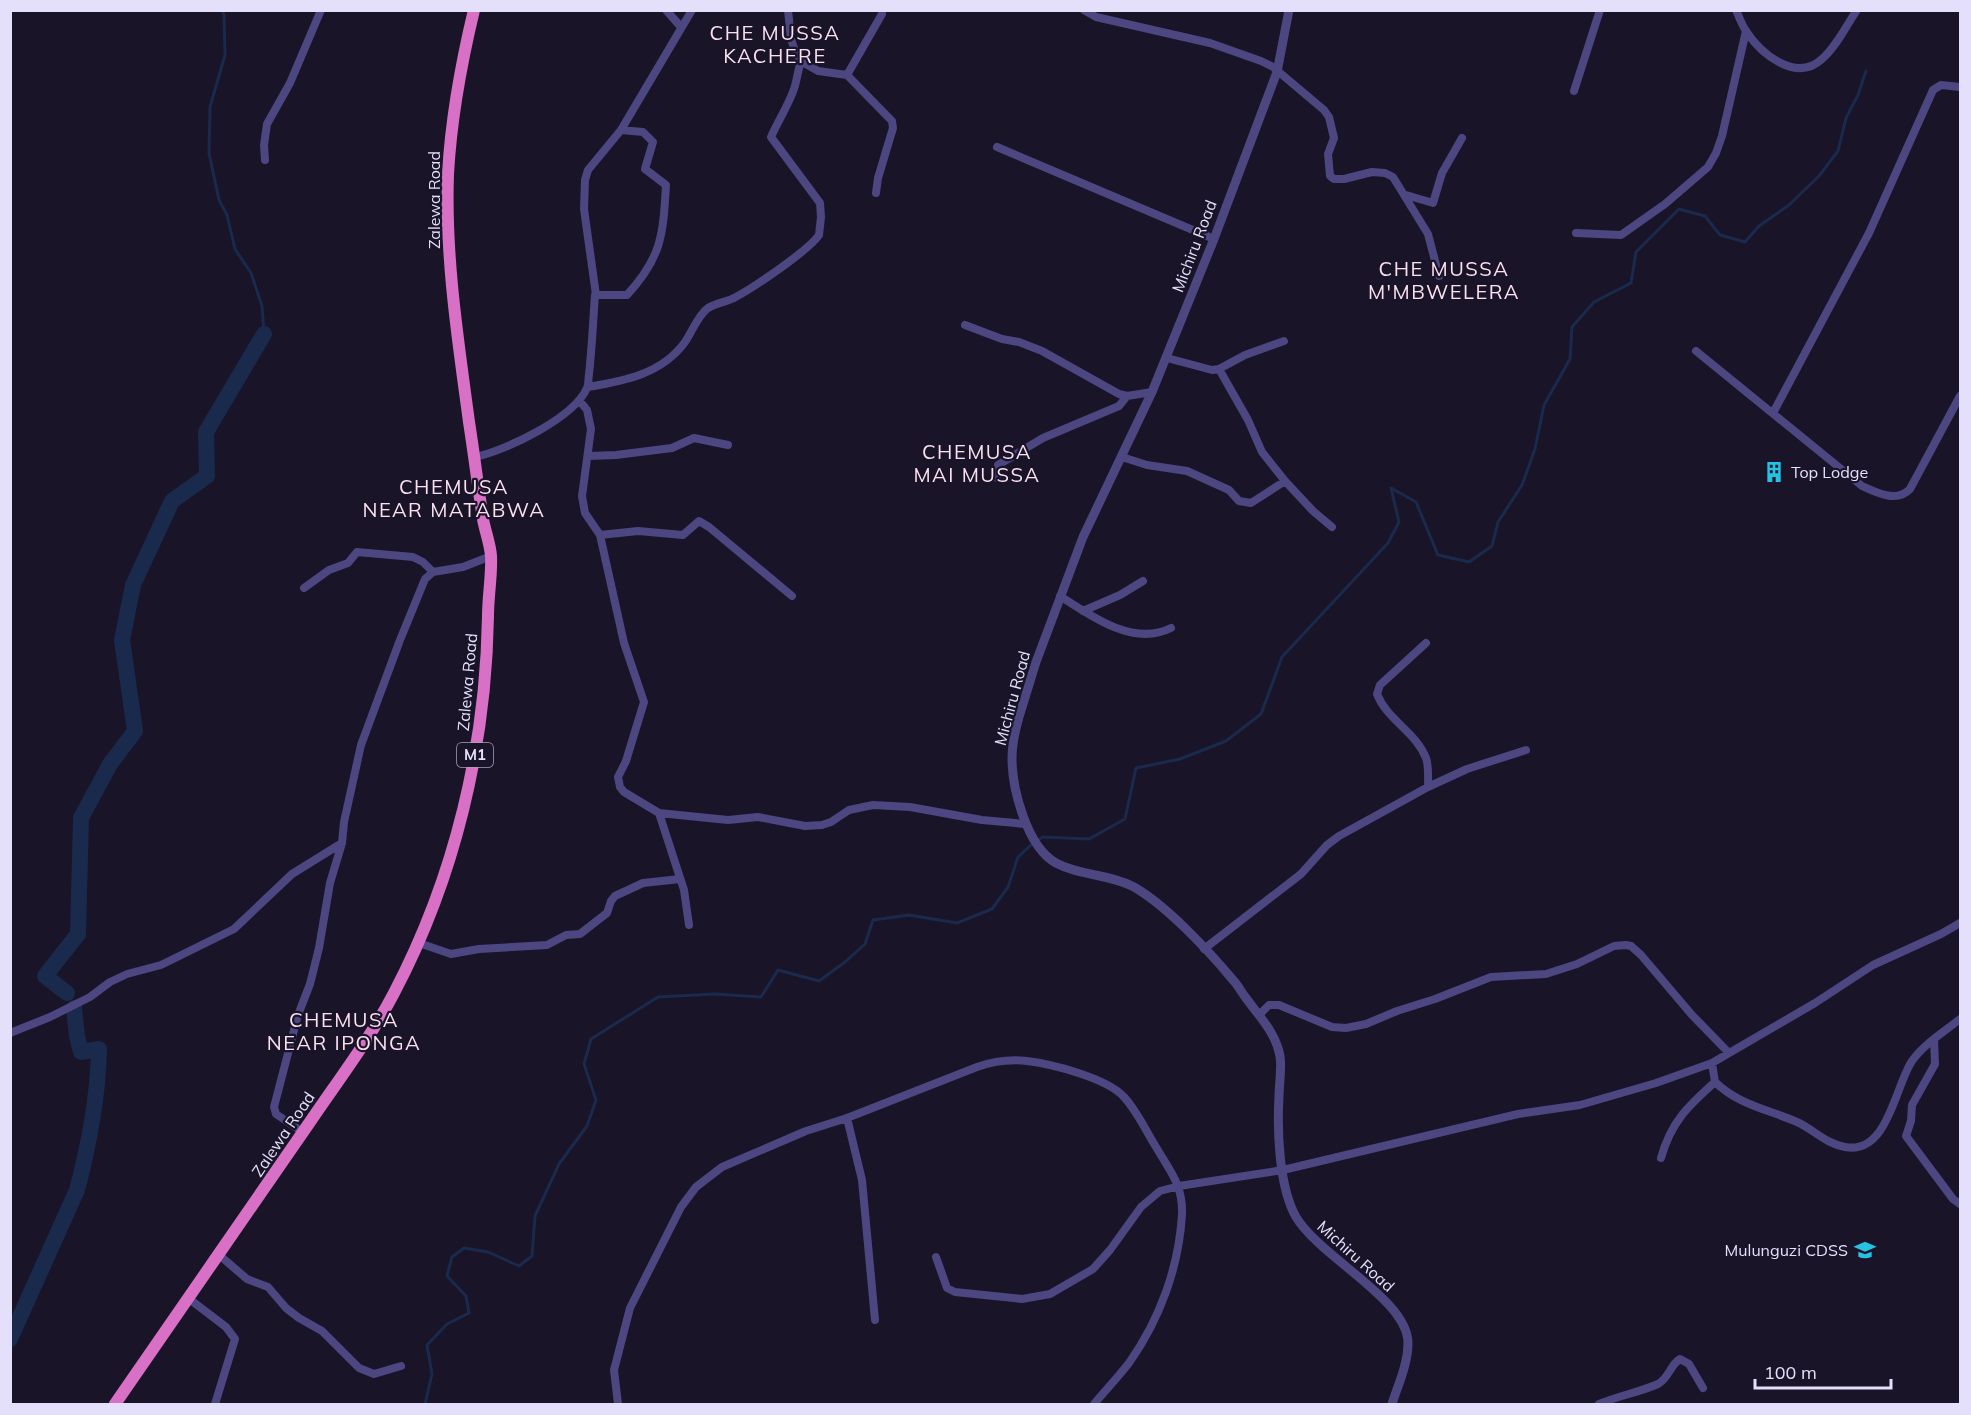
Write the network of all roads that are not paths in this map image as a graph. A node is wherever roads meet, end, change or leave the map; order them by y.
1 (321, 10) edge
2 (474, 10) edge
3 (666, 10) edge
4 (692, 10) edge
5 (789, 10) edge
6 (1084, 10) edge
7 (1289, 10) edge
8 (1600, 10) edge
9 (1736, 10) edge
10 (1857, 10) edge
11 (882, 14) dead end
12 (681, 27) junction
13 (1746, 31) junction
14 (801, 61) junction
15 (1277, 72) junction
16 (847, 75) junction
17 (1960, 87) edge
18 (1574, 91) dead end
19 (621, 130) junction
20 (1462, 138) dead end
21 (997, 147) dead end
22 (265, 160) dead end
23 (876, 193) dead end
24 (1406, 195) junction
25 (1576, 233) dead end
26 (1214, 239) junction
27 (1439, 276) dead end
28 (596, 295) junction
29 (965, 325) dead end
30 (1284, 341) dead end
31 (1696, 351) dead end
32 (1167, 358) junction
33 (1219, 369) junction
34 (588, 387) junction
35 (1152, 392) junction
36 (1127, 396) junction
37 (1960, 396) edge
38 (579, 400) junction
39 (1773, 413) junction
40 (728, 445) dead end
41 (588, 456) junction
42 (1122, 457) junction
43 (475, 458) junction
44 (997, 478) dead end
45 (1285, 481) junction
46 (1332, 527) dead end
47 (600, 535) junction
48 (491, 556) junction
49 (433, 572) junction
50 (1143, 581) dead end
51 (304, 588) dead end
52 (792, 596) dead end
53 (1060, 596) junction
54 (1083, 611) junction
55 (1171, 628) dead end
56 (1426, 643) dead end
57 (1526, 750) dead end
58 (1428, 787) junction
59 (659, 813) junction
60 (1025, 824) junction
61 (342, 843) junction
62 (680, 879) junction
63 (1960, 922) edge
64 (689, 925) dead end
65 (418, 943) junction
66 (1204, 949) junction
67 (1260, 1014) junction
68 (1960, 1019) edge
69 (10, 1033) edge
70 (1934, 1039) junction
71 (1729, 1053) junction
72 (1712, 1063) junction
73 (1715, 1082) junction
74 (848, 1118) junction
75 (304, 1133) junction
76 (1661, 1158) dead end
77 (1283, 1170) junction
78 (1179, 1186) junction
79 (1960, 1204) edge
80 (218, 1254) junction
81 (936, 1257) dead end
82 (188, 1298) junction
83 (875, 1320) dead end
84 (401, 1366) dead end
85 (1703, 1388) dead end
86 (115, 1404) edge
87 (215, 1404) edge
88 (618, 1404) edge
89 (1094, 1404) edge
90 (1392, 1404) edge
91 (1599, 1404) edge

1 - 22 street
2 - 43 highway, Zalewa Road / M1
3 - 12 street
4 - 12 street
5 - 14 street
6 - 15 street
7 - 15 street, Michiru Road
8 - 18 street
9 - 13 street
10 - 13 street
11 - 16 street
12 - 19 street
13 - 25 street
14 - 16 street
14 - 34 street
15 - 24 street
15 - 26 street, Michiru Road
16 - 23 street
17 - 39 street
19 - 28 street
19 - 28 street
20 - 24 street
21 - 26 street
24 - 27 street
26 - 32 street, Michiru Road
28 - 34 street
29 - 36 street
30 - 33 street
31 - 39 street
32 - 33 street
32 - 35 street, Michiru Road
33 - 45 street
34 - 38 street
35 - 36 street
35 - 42 street, Michiru Road
36 - 44 street
37 - 39 street
38 - 41 street
38 - 43 street
40 - 41 street
41 - 47 street
42 - 45 street
42 - 53 street, Michiru Road
43 - 48 highway, Zalewa Road / M1
45 - 46 street
47 - 52 street
47 - 59 street
48 - 49 street
48 - 65 highway, Zalewa Road / M1
49 - 51 street
49 - 61 street
50 - 54 street
53 - 54 street
53 - 60 street, Michiru Road
54 - 55 street
56 - 58 street
57 - 58 street
58 - 66 street
59 - 60 street
59 - 62 street
60 - 66 street, Michiru Road
61 - 69 street
61 - 75 street
62 - 64 street
62 - 65 street
63 - 71 street
65 - 75 highway, Zalewa Road / M1
66 - 67 street, Michiru Road
67 - 71 street
67 - 77 street, Michiru Road
68 - 70 street
70 - 73 street
70 - 79 street
71 - 72 street
72 - 73 street
72 - 77 street
73 - 76 street
74 - 78 street
74 - 83 street
74 - 88 street
75 - 80 highway, Zalewa Road / M1
77 - 78 street
77 - 90 street, Michiru Road
78 - 81 street
78 - 89 street
80 - 82 highway, Zalewa Road / M1
80 - 84 street
82 - 86 highway, Zalewa Road / M1
82 - 87 street
85 - 91 street

